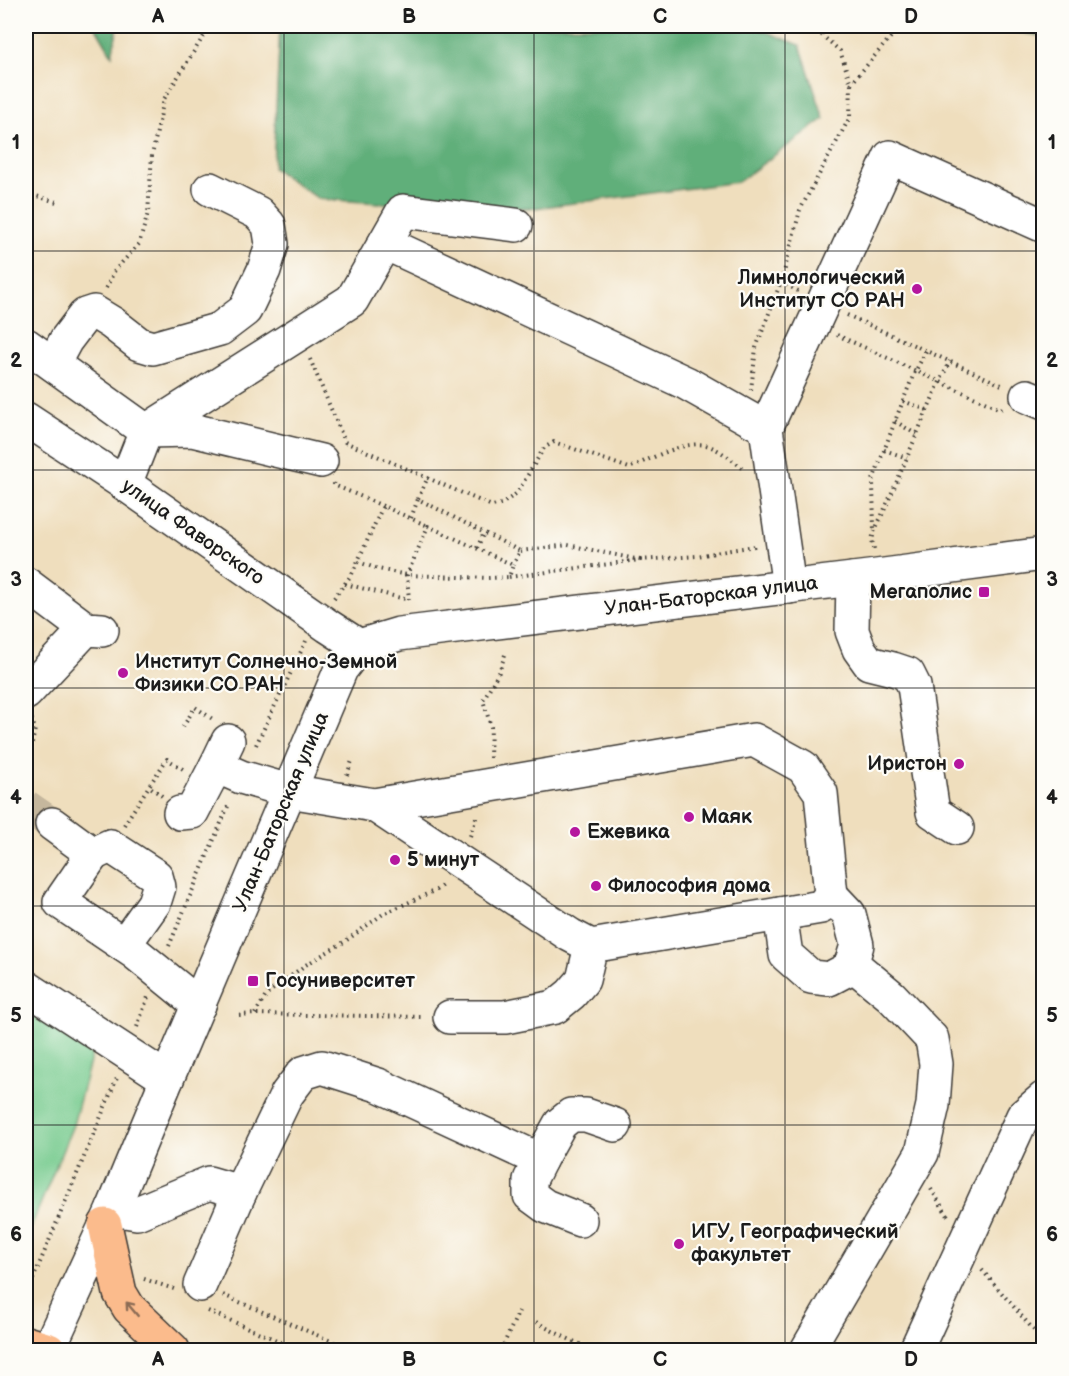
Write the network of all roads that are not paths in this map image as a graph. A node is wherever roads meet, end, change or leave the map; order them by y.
1 (210, 189) dead end
2 (516, 225) dead end
3 (1044, 226) edge
4 (385, 243) junction
5 (26, 345) edge
6 (53, 364) junction
7 (766, 428) junction
8 (146, 431) junction
9 (31, 433) edge
10 (321, 461) road end
11 (125, 484) junction
12 (1044, 554) edge
13 (853, 579) junction
14 (26, 584) edge
15 (789, 586) junction
16 (359, 646) junction
17 (27, 701) edge
18 (289, 791) junction
19 (374, 805) junction
20 (173, 806) road end
21 (52, 824) tunnel mouth
22 (957, 828) dead end
23 (93, 854) junction
24 (831, 895) junction
25 (780, 914) junction
26 (124, 945) junction
27 (591, 946) junction
28 (851, 963) junction
29 (26, 987) edge
30 (199, 1005) junction
31 (450, 1017) road end
32 (167, 1079) junction
33 (1044, 1098) edge
34 (615, 1125) dead end
35 (540, 1160) junction
36 (240, 1192) junction
37 (109, 1217) junction
38 (580, 1220) dead end
39 (197, 1290) road end
40 (26, 1343) edge
41 (49, 1350) edge
42 (173, 1350) edge
43 (807, 1350) edge
44 (916, 1350) edge

1 - 6 street
2 - 4 street
3 - 7 street
4 - 7 street
4 - 8 street
5 - 6 street
6 - 8 street
7 - 15 street
8 - 10 street
8 - 11 street
9 - 11 street, улица Фаворского
11 - 16 street, улица Фаворского
12 - 13 street, Улан-Баторская улица
13 - 15 street, Улан-Баторская улица
13 - 22 street
14 - 17 street
15 - 16 street, Улан-Баторская улица
16 - 18 street, Улан-Баторская улица
18 - 19 street
18 - 20 street
18 - 30 street, Улан-Баторская улица
19 - 24 street
19 - 27 street
21 - 23 street
23 - 26 street
23 - 26 street
24 - 25 street
24 - 28 street
25 - 27 street
25 - 28 street
26 - 30 street
27 - 31 street
28 - 43 street
29 - 32 street
30 - 32 street, Улан-Баторская улица
32 - 37 street, Улан-Баторская улица
33 - 44 street
34 - 35 street
35 - 36 street
35 - 38 street
36 - 37 street
36 - 39 street
37 - 41 street, Улан-Баторская улица
42 -> 37 main road
40 - 41 main road

